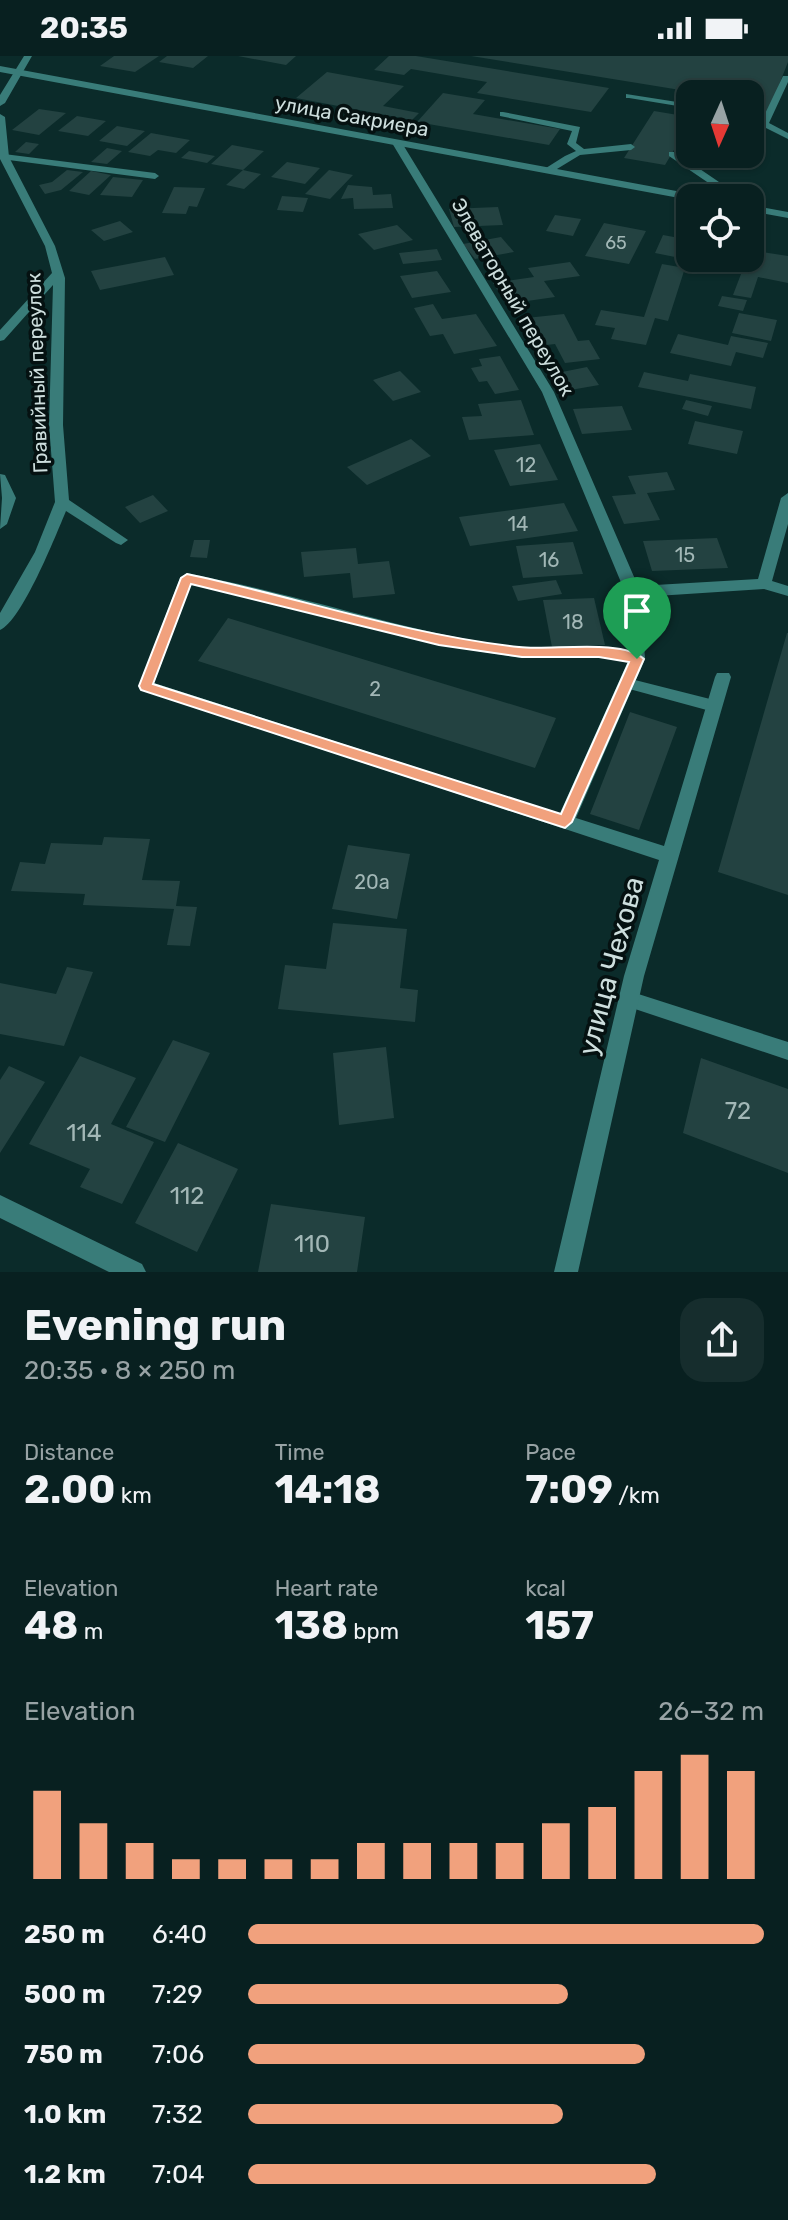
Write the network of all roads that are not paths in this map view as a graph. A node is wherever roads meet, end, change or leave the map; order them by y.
1 (28, 56) edge
2 (0, 69) edge
3 (17, 72) junction
4 (786, 78) dead end
5 (629, 96) dead end
6 (0, 103) edge
7 (676, 104) edge
8 (503, 114) dead end
9 (0, 117) edge
10 (764, 125) joint
11 (788, 136) edge
12 (397, 143) junction
13 (631, 147) dead end
14 (581, 151) junction
15 (672, 154) dead end
16 (2, 156) edge
17 (549, 170) junction
18 (155, 176) dead end
19 (716, 184) edge
20 (676, 194) edge
21 (764, 211) edge
22 (788, 215) edge
23 (57, 274) junction
24 (0, 337) edge
25 (0, 478) edge
26 (788, 498) edge
27 (62, 502) junction
28 (0, 524) edge
29 (121, 540) dead end
30 (764, 584) junction
31 (788, 591) edge
32 (633, 592) junction
33 (0, 624) edge
34 (637, 659) junction
35 (723, 677) dead end
36 (627, 683) junction
37 (714, 706) junction
38 (565, 822) junction
39 (670, 856) junction
40 (629, 999) junction
41 (788, 1051) edge
42 (0, 1206) edge
43 (134, 1272) edge
44 (566, 1272) edge

1 - 3 street
2 - 3 street, улица Сакриера
3 - 6 street
3 - 12 street, улица Сакриера
4 - 10 lane
5 - 7 lane
8 - 14 lane
9 - 16 street, Гравийный переулок
10 - 11 lane
12 - 17 street, улица Сакриера
12 - 32 street, Элеваторный переулок
13 - 14 lane
14 - 17 lane
15 - 19 lane
16 - 18 lane
16 - 23 street, Гравийный переулок
17 - 20 street, улица Сакриера
21 - 22 street
23 - 24 street
23 - 27 street, Гравийный переулок
25 - 28 street
26 - 30 street
27 - 29 street
27 - 33 street, Гравийный переулок
30 - 31 street
30 - 32 street
32 - 34 street, Элеваторный переулок
34 - 36 street
34 - 38 lane
35 - 37 street, улица Чехова
36 - 37 lane
36 - 38 street
37 - 39 street, улица Чехова
38 - 39 street
39 - 40 street, улица Чехова
40 - 41 lane
40 - 44 street, улица Чехова
42 - 43 street

